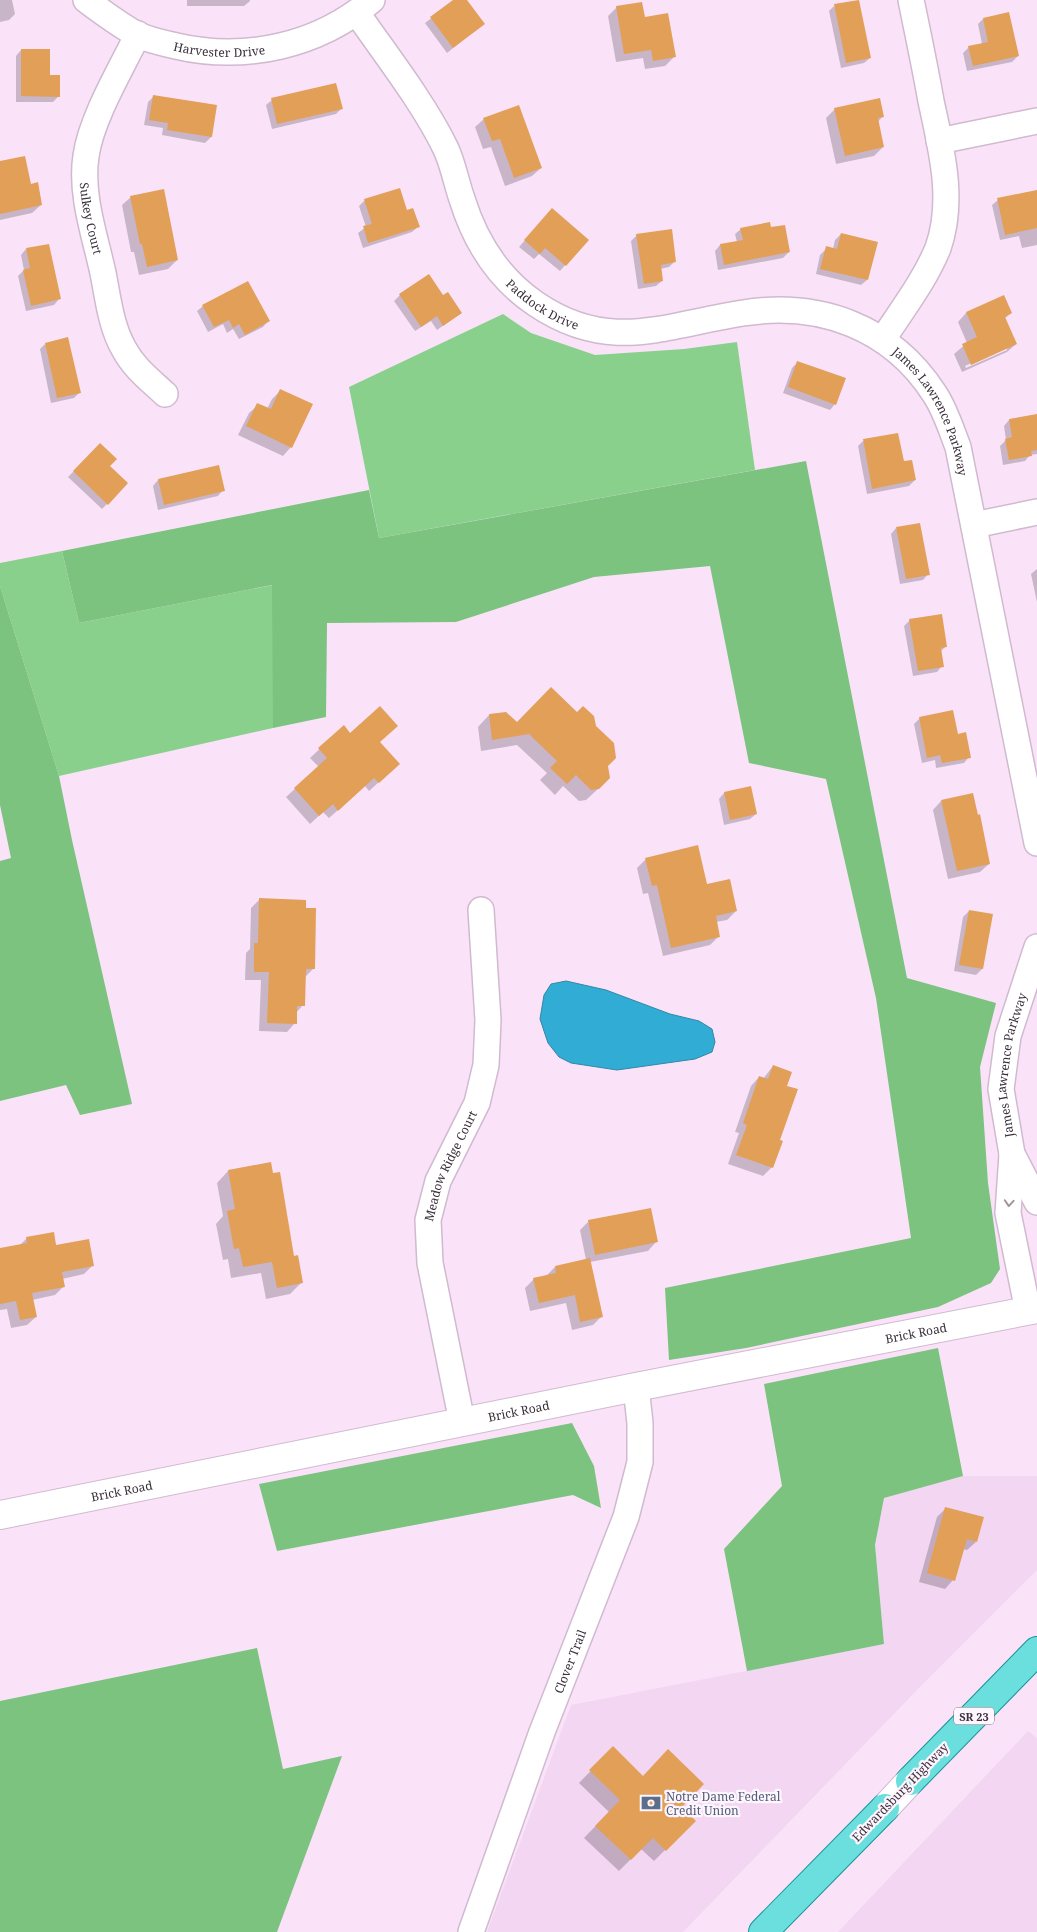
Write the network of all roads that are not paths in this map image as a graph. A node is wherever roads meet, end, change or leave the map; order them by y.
1 (86, 0) edge
2 (911, 0) edge
3 (364, 6) edge
4 (138, 34) junction
5 (1037, 121) edge
6 (939, 141) junction
7 (883, 339) junction
8 (165, 394) dead end
9 (1037, 512) edge
10 (974, 525) junction
11 (1037, 843) edge
12 (481, 910) dead end
13 (1037, 947) edge
14 (1012, 1154) junction
15 (1037, 1202) edge
16 (1032, 1310) edge
17 (636, 1387) junction
18 (462, 1422) junction
19 (0, 1515) edge
20 (1037, 1651) edge
21 (910, 1781) joint
22 (885, 1808) joint
23 (471, 1932) edge
24 (763, 1932) edge

1 - 4 street, Harvester Drive
2 - 6 street, James Lawrence Parkway
3 - 4 street, Harvester Drive
3 - 7 street, Paddock Drive
4 - 8 street, Sulkey Court
5 - 6 street
6 - 7 street, James Lawrence Parkway
7 - 10 street, James Lawrence Parkway
9 - 10 street
10 - 11 street, James Lawrence Parkway
12 - 18 street, Meadow Ridge Court
13 - 14 street, James Lawrence Parkway
14 - 15 street, James Lawrence Parkway
14 -> 16 street, James Lawrence Parkway
16 - 17 street, Brick Road
17 - 18 street, Brick Road
17 - 23 street, Clover Trail
18 - 19 street, Brick Road
20 - 21 main road, Edwardsburg Highway / SR 23
21 - 22 street, Edwardsburg Highway / SR 23
22 - 24 main road, Edwardsburg Highway / SR 23

